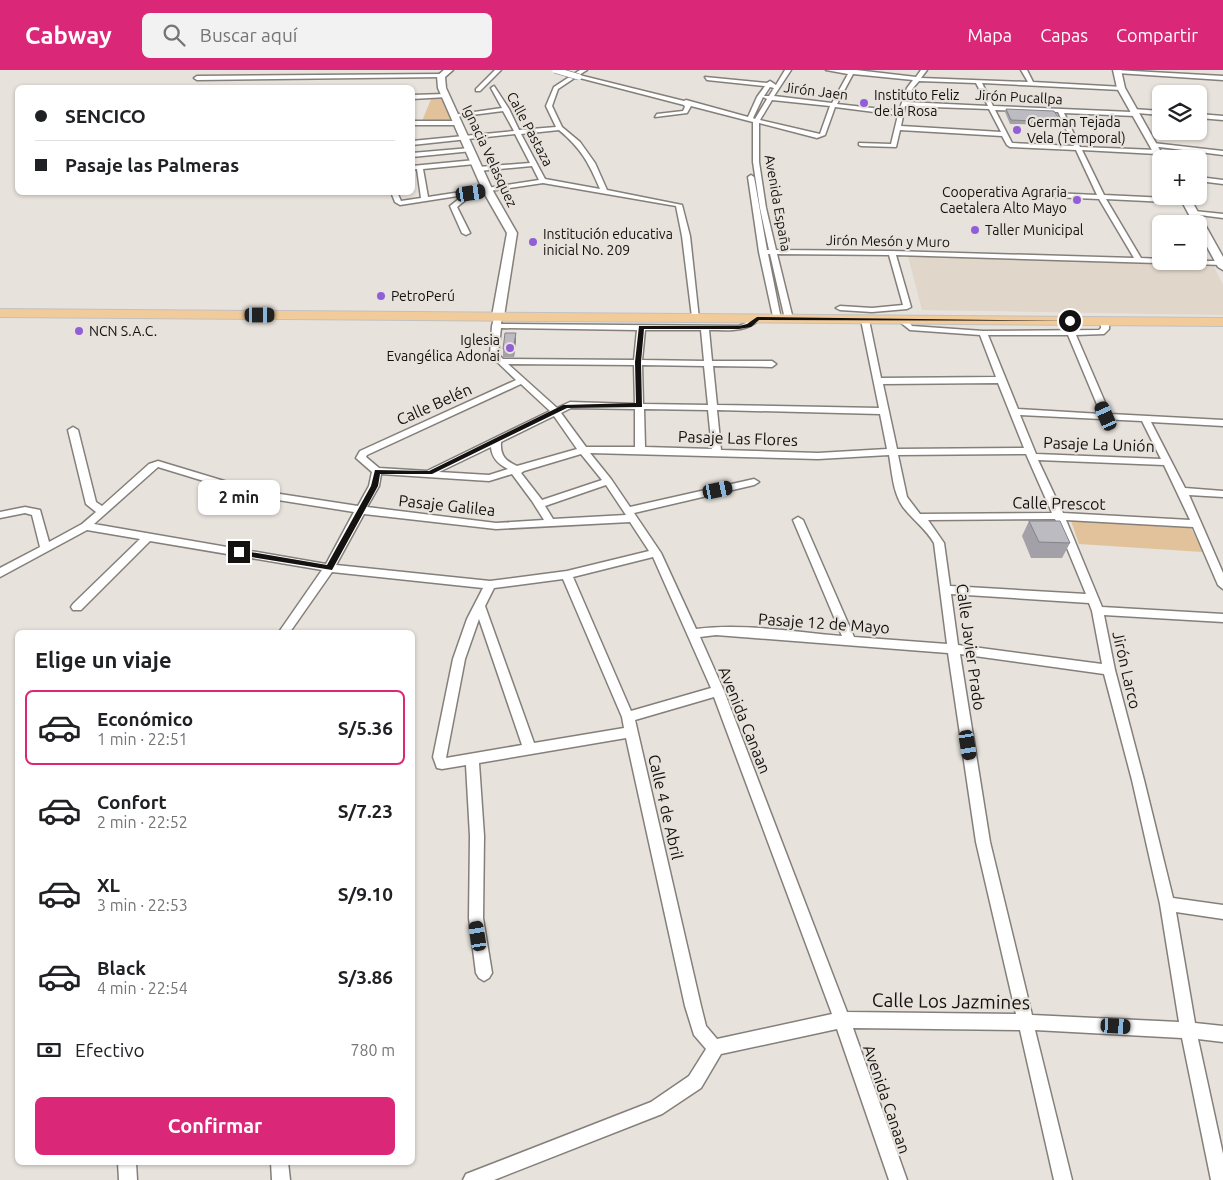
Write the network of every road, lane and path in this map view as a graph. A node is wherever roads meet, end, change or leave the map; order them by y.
1 (229, 70) edge
2 (356, 70) edge
3 (449, 70) edge
4 (498, 70) edge
5 (555, 70) edge
6 (584, 70) edge
7 (780, 70) edge
8 (788, 70) edge
9 (829, 70) edge
10 (924, 70) edge
11 (1024, 70) edge
12 (1117, 70) edge
13 (853, 71) edge
14 (441, 76) junction
15 (354, 77) junction
16 (197, 78) dead end
17 (220, 78) junction
18 (707, 78) dead end
19 (1223, 78) edge
20 (918, 79) junction
21 (980, 83) junction
22 (769, 85) junction
23 (1032, 85) junction
24 (777, 87) junction
25 (494, 88) dead end
26 (1121, 88) junction
27 (478, 90) dead end
28 (445, 96) junction
29 (760, 96) junction
30 (415, 97) edge
31 (769, 98) junction
32 (686, 102) junction
33 (903, 104) junction
34 (833, 106) junction
35 (992, 108) junction
36 (506, 109) junction
37 (720, 111) junction
38 (1060, 111) junction
39 (685, 112) junction
40 (900, 113) junction
41 (1134, 113) junction
42 (1152, 113) edge
43 (657, 116) dead end
44 (1207, 117) edge
45 (1223, 118) edge
46 (457, 119) junction
47 (753, 120) junction
48 (415, 123) edge
49 (560, 128) junction
50 (898, 128) junction
51 (518, 133) junction
52 (1003, 134) junction
53 (466, 139) junction
54 (415, 144) edge
55 (861, 144) dead end
56 (1078, 148) junction
57 (470, 150) junction
58 (1156, 150) edge
59 (1152, 152) edge
60 (1207, 153) edge
61 (1223, 153) edge
62 (415, 155) edge
63 (535, 164) junction
64 (476, 166) junction
65 (416, 168) edge
66 (1207, 180) edge
67 (543, 181) junction
68 (1223, 182) edge
69 (488, 191) junction
70 (604, 191) junction
71 (471, 193) junction
72 (1029, 194) dead end
73 (395, 195) edge
74 (1101, 196) junction
75 (1152, 198) edge
76 (425, 199) junction
77 (1189, 205) edge
78 (1194, 213) junction
79 (1223, 216) edge
80 (466, 232) dead end
81 (773, 251) junction
82 (764, 252) junction
83 (892, 253) junction
84 (1139, 261) junction
85 (1221, 261) edge
86 (840, 308) dead end
87 (0, 313) edge
88 (870, 316) junction
89 (696, 317) junction
90 (757, 318) junction
91 (783, 319) junction
92 (903, 320) junction
93 (497, 321) junction
94 (1105, 322) junction
95 (1223, 322) edge
96 (641, 328) junction
97 (705, 328) junction
98 (1071, 332) junction
99 (983, 333) junction
100 (500, 361) junction
101 (638, 362) junction
102 (709, 364) junction
103 (772, 364) dead end
104 (523, 380) junction
105 (1000, 380) junction
106 (879, 381) junction
107 (640, 405) junction
108 (714, 407) junction
109 (884, 411) junction
110 (556, 412) junction
111 (1015, 412) junction
112 (1106, 416) junction
113 (1145, 419) junction
114 (1223, 422) edge
115 (73, 430) dead end
116 (496, 440) junction
117 (583, 450) junction
118 (640, 450) junction
119 (892, 452) junction
120 (717, 453) junction
121 (1030, 454) junction
122 (1165, 462) junction
123 (517, 471) junction
124 (377, 472) junction
125 (430, 473) junction
126 (608, 481) junction
127 (754, 482) dead end
128 (1182, 491) junction
129 (1223, 494) edge
130 (539, 505) junction
131 (360, 510) junction
132 (103, 512) junction
133 (630, 514) junction
134 (0, 515) edge
135 (1059, 516) junction
136 (920, 517) junction
137 (798, 520) dead end
138 (550, 522) junction
139 (1197, 524) junction
140 (86, 526) junction
141 (148, 537) junction
142 (45, 548) junction
143 (656, 553) junction
144 (329, 568) junction
145 (0, 573) edge
146 (567, 574) junction
147 (1223, 584) edge
148 (490, 585) junction
149 (947, 590) junction
150 (1096, 605) junction
151 (480, 606) junction
152 (77, 607) dead end
153 (1223, 618) edge
154 (285, 630) edge
155 (692, 634) junction
156 (850, 641) junction
157 (953, 649) junction
158 (1109, 670) junction
159 (718, 691) junction
160 (628, 716) junction
161 (631, 732) junction
162 (530, 750) junction
163 (472, 759) junction
164 (1167, 904) junction
165 (1223, 912) edge
166 (484, 973) dead end
167 (842, 1020) junction
168 (1026, 1022) junction
169 (1188, 1030) junction
170 (1223, 1034) edge
171 (716, 1047) junction
172 (127, 1165) edge
173 (278, 1165) edge
174 (128, 1180) edge
175 (281, 1180) edge
176 (472, 1180) edge
177 (898, 1180) edge
178 (1063, 1180) edge
179 (1220, 1180) edge

1 - 17 street
2 - 15 street
3 - 14 main road
4 - 27 street
5 - 32 street, bridge
6 - 49 street
7 - 22 street, Avenida España
8 - 24 street, Avenida España
9 - 13 street
10 - 20 street
11 - 23 street
12 - 19 street
12 - 26 main road
13 - 20 street
13 - 34 street
14 - 15 street
14 - 28 main road, Ignacia Velasquez
15 - 17 street
16 - 17 street
18 - 22 street
20 - 21 street
20 - 33 street
21 - 23 street
21 - 35 street
22 - 24 street
22 - 29 street, Avenida España
23 - 26 street
24 - 31 street, Avenida España
25 - 36 street, Calle Pastaza
26 - 41 main road
28 - 30 street
28 - 46 main road, Ignacia Velasquez
29 - 31 street, Jirón Jaen
29 - 47 street, Avenida España
31 - 34 street, Jirón Jaen
31 - 47 street, Avenida España
32 - 37 street
32 - 39 street
33 - 35 street, Jirón Pucallpa
33 - 40 street
34 - 40 street, Jirón Jaen
34 - 47 street
35 - 38 street, Jirón Pucallpa
35 - 52 street
36 - 46 street
36 - 51 street, Calle Pastaza
37 - 39 street
37 - 47 street
38 - 41 street, Jirón Pucallpa
38 - 56 street
39 - 43 street
40 - 50 street
41 - 42 street, Jirón Pucallpa
41 - 58 main road
44 - 45 street
46 - 48 street
46 - 53 main road, Ignacia Velasquez
47 - 81 street, Avenida España
47 - 82 street, Avenida España
49 - 51 street
49 - 70 street
50 - 52 street
50 - 55 street
51 - 53 street
51 - 63 street, Calle Pastaza
52 - 56 street
53 - 54 street
53 - 57 main road, Ignacia Velasquez
56 - 59 street
56 - 74 street
57 - 62 street
57 - 64 main road, Ignacia Velasquez
60 - 61 street
63 - 64 street
63 - 67 street, Calle Pastaza
64 - 65 street
64 - 69 main road, Ignacia Velasquez
65 - 76 street
66 - 68 street
67 - 69 street
67 - 70 street
69 - 71 street
69 - 93 main road, Ignacia Velasquez
70 - 89 street
71 - 76 street
71 - 80 street
72 - 74 street
73 - 76 street
74 - 75 street
74 - 84 street
77 - 78 main road
78 - 79 street
78 - 85 main road
81 - 82 street, Jirón Mesón y Muro
81 - 83 street, Jirón Mesón y Muro
81 - 91 street, Avenida España
82 - 91 street, Avenida España
83 - 84 street, Jirón Mesón y Muro
83 - 88 street
84 - 85 street, Jirón Mesón y Muro
86 - 88 street
87 - 93 highway
88 - 91 highway
88 - 92 highway
88 - 106 street, Calle Javier Prado
89 - 90 highway
89 - 93 highway
90 - 91 highway
90 - 97 street
92 - 94 highway
92 - 99 street
93 - 96 street
93 - 100 street
94 - 95 highway
94 - 98 street
96 - 97 street
96 - 101 street
97 - 102 street
98 - 99 street
98 - 112 street
99 - 105 street, Jirón Larco
100 - 101 street
100 - 104 street, Avenida Canaan
101 - 102 street
101 - 107 street
102 - 103 street
102 - 108 street
104 - 110 street, Avenida Canaan
104 - 124 street, Calle Belén
105 - 106 street
105 - 111 street, Jirón Larco
106 - 109 street, Calle Javier Prado
107 - 108 street
107 - 110 street
107 - 118 street
108 - 109 street
108 - 120 street
109 - 119 street, Calle Javier Prado
110 - 116 street
110 - 117 street, Avenida Canaan
111 - 112 street
111 - 121 street, Jirón Larco
112 - 113 street
113 - 114 street
113 - 122 street
115 - 132 street
116 - 123 street
116 - 125 street
117 - 118 street, Pasaje Las Flores
117 - 123 street, Pasaje Las Flores
117 - 126 street, Avenida Canaan
118 - 120 street, Pasaje Las Flores
119 - 120 street, Pasaje Las Flores
119 - 121 street, Pasaje Las Flores
119 - 136 street, Calle Javier Prado
121 - 122 street, Pasaje La Unión
121 - 135 street, Jirón Larco
122 - 128 street
123 - 125 street, Pasaje Las Flores
123 - 130 street
124 - 125 street, Pasaje Las Flores
124 - 131 street
126 - 130 street
126 - 133 street, Avenida Canaan
127 - 133 street, Pasaje Galilea
128 - 129 street
128 - 139 street
130 - 138 street
131 - 132 street, Pasaje Galilea
131 - 138 street, Pasaje Galilea
131 - 144 street
132 - 140 street
133 - 138 street, Pasaje Galilea
133 - 143 street, Avenida Canaan
134 - 142 street
135 - 136 street, Calle Prescot
135 - 139 street, Calle Prescot
135 - 150 street, Jirón Larco
136 - 149 street, Calle Javier Prado
137 - 156 street
139 - 147 street
140 - 141 street
140 - 142 street
141 - 144 street
141 - 152 street
142 - 145 street
143 - 146 street
143 - 155 street, Avenida Canaan
144 - 148 street
144 - 154 street
146 - 148 street
146 - 160 street, Calle 4 de Abril
148 - 151 street
149 - 150 street
149 - 157 street, Calle Javier Prado
150 - 153 street
150 - 158 street, Jirón Larco
151 - 162 street
151 - 163 street
155 - 156 street, Pasaje 12 de Mayo
155 - 159 street, Avenida Canaan
156 - 157 street, Pasaje 12 de Mayo
157 - 158 street, Pasaje 12 de Mayo
157 - 168 street, Calle Javier Prado
158 - 164 street, Jirón Larco
159 - 160 street
159 - 167 street, Avenida Canaan
160 - 161 street, Calle 4 de Abril
161 - 162 street
161 - 171 street, Calle 4 de Abril
162 - 163 street
163 - 166 street
164 - 165 street
164 - 169 street, Jirón Larco
167 - 168 street, Calle Los Jazmines
167 - 171 street, Calle Los Jazmines
167 - 177 street, Avenida Canaan
168 - 169 street, Calle Los Jazmines
168 - 178 street, Calle Javier Prado
169 - 170 street, Calle Los Jazmines
169 - 179 street, Jirón Larco
171 - 176 street
172 - 174 street
173 - 175 street

